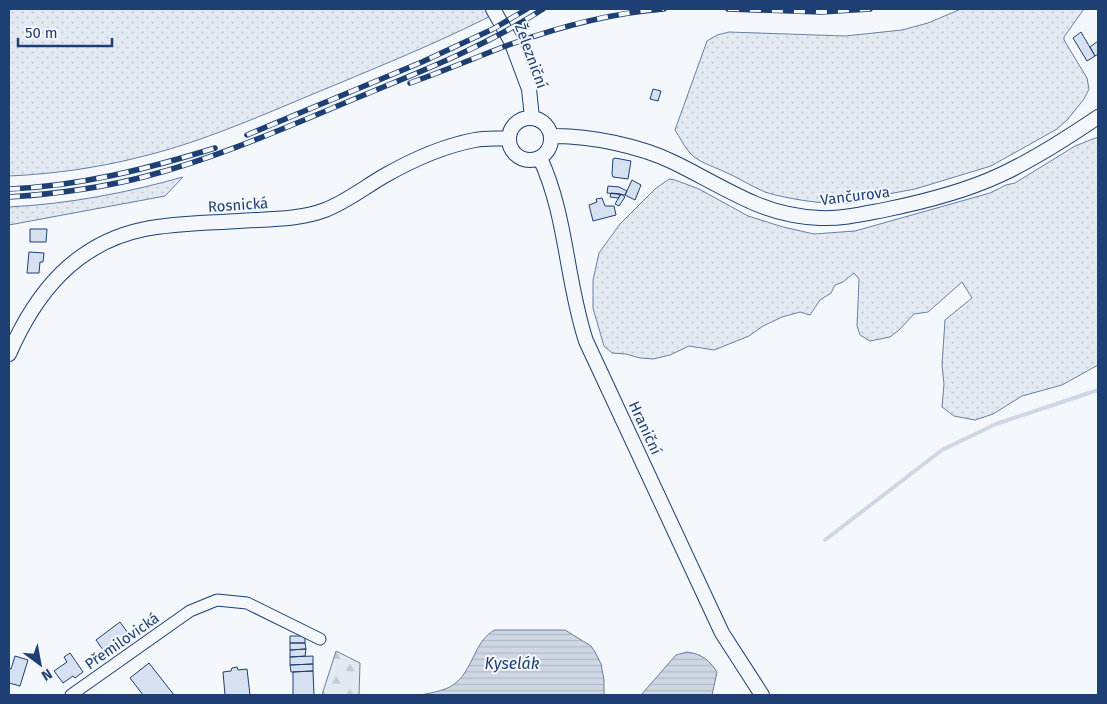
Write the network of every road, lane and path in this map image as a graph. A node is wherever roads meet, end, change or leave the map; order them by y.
1 (493, 9) edge
2 (1098, 117) edge
3 (532, 118) junction
4 (551, 136) junction
5 (509, 138) junction
6 (540, 158) junction
7 (9, 354) edge
8 (320, 638) dead end
9 (71, 695) edge
10 (762, 695) edge

1 - 3 street, Železniční
2 - 4 street, Vančurova
3 - 4 street
3 - 5 street
4 - 6 street
5 - 6 street
5 - 7 street, Rosnická
6 - 10 street, Hraniční
8 - 9 street, Přemilovická

